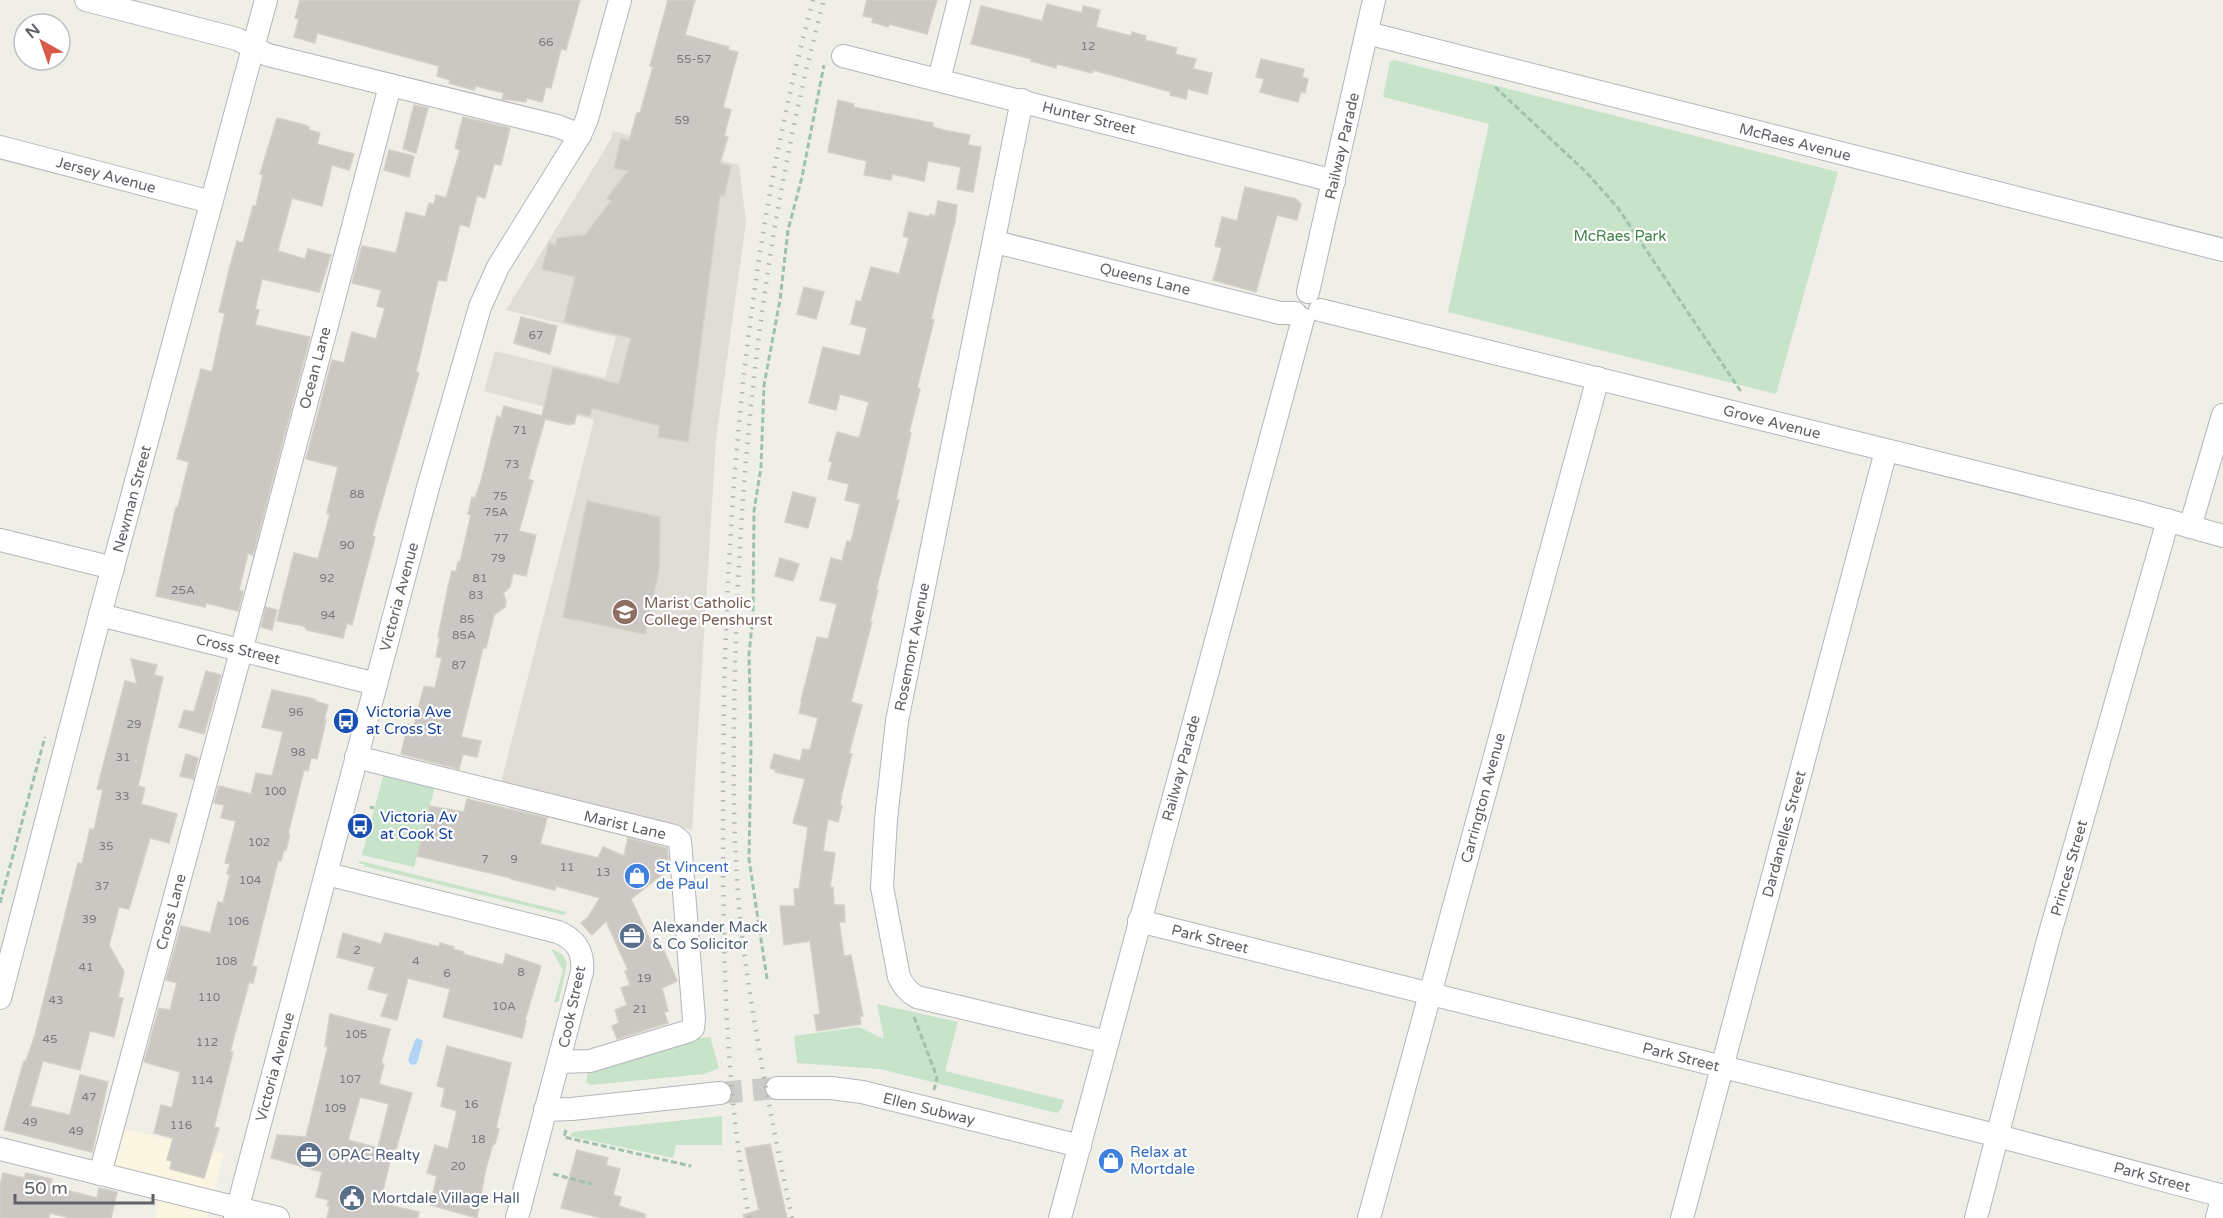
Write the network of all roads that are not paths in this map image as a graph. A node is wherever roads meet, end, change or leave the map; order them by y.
1 (86, 0) edge
2 (266, 0) edge
3 (620, 0) edge
4 (959, 0) edge
5 (1374, 0) edge
6 (1367, 33) junction
7 (253, 47) junction
8 (834, 60) road end
9 (939, 80) junction
10 (390, 86) junction
11 (1022, 100) junction
12 (580, 135) junction
13 (0, 147) edge
14 (1334, 181) junction
15 (211, 202) junction
16 (994, 242) junction
17 (2223, 250) edge
18 (1307, 309) junction
19 (1598, 378) junction
20 (2223, 415) edge
21 (1886, 451) junction
22 (2168, 520) junction
23 (2190, 526) junction
24 (2223, 536) edge
25 (0, 540) edge
26 (113, 568) junction
27 (100, 615) junction
28 (241, 650) junction
29 (376, 684) junction
30 (356, 757) junction
31 (327, 874) junction
32 (1139, 921) junction
33 (1430, 994) junction
34 (0, 998) edge
35 (1107, 1042) junction
36 (559, 1062) junction
37 (1722, 1067) junction
38 (777, 1088) tunnel mouth
39 (720, 1093) tunnel mouth
40 (545, 1110) junction
41 (1998, 1136) junction
42 (1080, 1146) junction
43 (0, 1149) edge
44 (100, 1174) junction
45 (2223, 1195) edge
46 (236, 1213) edge
47 (278, 1218) edge
48 (517, 1218) edge
49 (1060, 1218) edge
50 (1369, 1218) edge
51 (1682, 1218) edge
52 (1976, 1218) edge
53 (2217, 1218) edge

1 - 7 street
2 - 7 street, Newman Street
3 - 12 street, Victoria Avenue
4 - 9 street
5 - 6 street, Railway Parade
6 - 14 street, Railway Parade
6 - 17 street, McRaes Avenue
7 - 10 street
7 - 15 street, Newman Street
8 - 9 street, Hunter Street
9 - 11 street, Hunter Street
10 - 12 street
10 - 28 street, Ocean Lane
11 - 14 street, Hunter Street
11 - 16 street, Rosemont Avenue
12 - 29 street, Victoria Avenue
13 - 15 street, Jersey Avenue
14 - 18 street, Railway Parade
15 - 26 street, Newman Street
16 - 18 street, Queens Lane
16 - 35 street, Rosemont Avenue
18 - 19 street, Grove Avenue
18 - 32 street, Railway Parade
19 - 21 street, Grove Avenue
19 - 33 street, Carrington Avenue
20 - 23 street
21 - 22 street, Grove Avenue
21 - 37 street, Dardanelles Street
22 - 23 street, Grove Avenue
22 - 41 street, Princes Street
23 - 24 street, Grove Avenue
25 - 26 street
26 - 27 street, Newman Street
27 - 28 street, Cross Street
27 - 34 street, Newman Street
28 - 29 street, Cross Street
28 - 44 street, Cross Lane
29 - 30 street, Victoria Avenue
30 - 31 street, Victoria Avenue
30 - 36 street, Marist Lane
31 - 36 street, Cook Street
31 - 46 street, Victoria Avenue
32 - 33 street, Park Street
32 - 35 street, Railway Parade
33 - 37 street, Park Street
33 - 50 street, Carrington Avenue
35 - 42 street, Railway Parade
36 - 40 street, Cook Street
37 - 41 street, Park Street
37 - 51 street, Dardanelles Street
38 - 42 street, Ellen Subway
39 - 40 street
40 - 48 street, Cook Street
41 - 45 street, Park Street
41 - 52 street, Princes Street
42 - 49 street, Railway Parade
43 - 44 street
44 - 46 street
45 - 53 street
46 - 47 street

